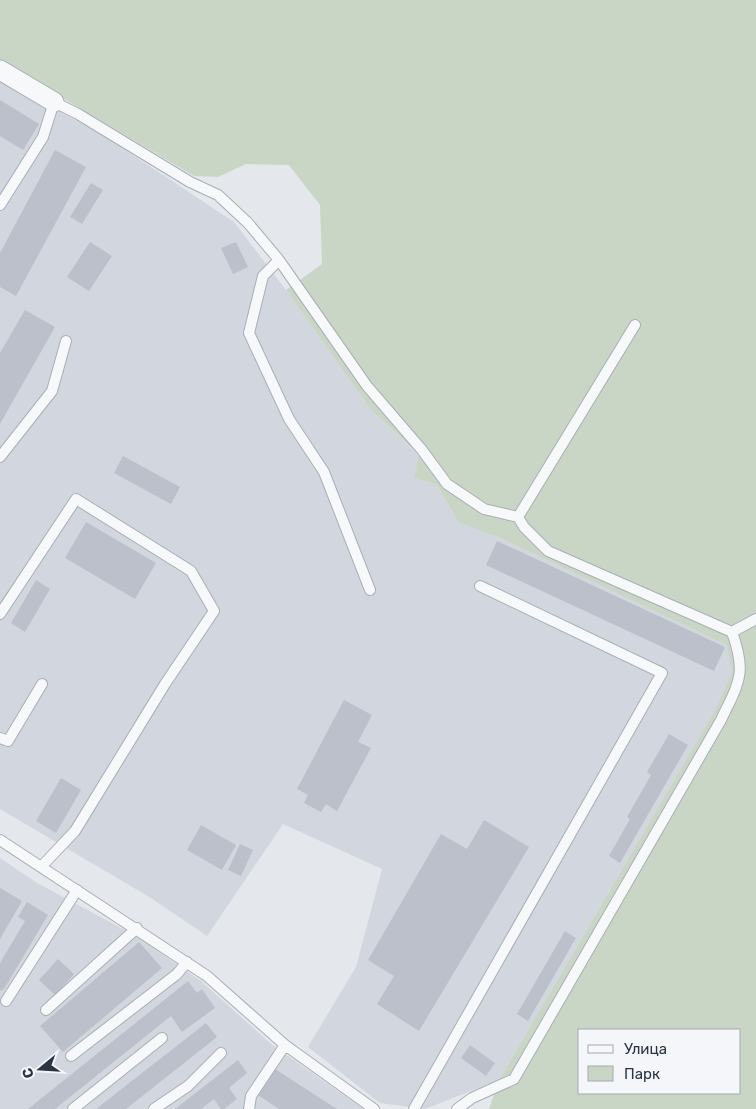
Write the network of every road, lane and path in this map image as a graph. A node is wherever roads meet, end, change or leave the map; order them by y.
1 (0, 70) edge
2 (54, 102) junction
3 (0, 205) edge
4 (279, 260) junction
5 (635, 325) dead end
6 (66, 340) dead end
7 (0, 457) edge
8 (518, 517) junction
9 (480, 586) dead end
10 (370, 590) dead end
11 (0, 614) edge
12 (756, 619) edge
13 (732, 632) junction
14 (42, 684) dead end
15 (0, 738) edge
16 (0, 840) edge
17 (41, 867) junction
18 (77, 890) junction
19 (137, 928) junction
20 (187, 962) junction
21 (6, 1001) dead end
22 (46, 1010) dead end
23 (162, 1038) dead end
24 (285, 1045) junction
25 (221, 1053) dead end
26 (71, 1056) dead end
27 (73, 1109) edge
28 (154, 1109) edge
29 (249, 1109) edge
30 (374, 1109) edge
31 (414, 1109) edge
32 (456, 1109) edge

1 - 2 street
2 - 3 lane
2 - 4 lane
4 - 8 lane
4 - 10 lane
5 - 8 lane
6 - 7 lane
8 - 13 lane
9 - 31 lane
11 - 17 lane
12 - 13 lane
13 - 32 lane
14 - 15 lane
16 - 17 lane
17 - 18 lane
18 - 19 lane
18 - 21 lane
19 - 20 lane
19 - 22 lane
20 - 24 lane
20 - 26 lane
23 - 27 lane
24 - 29 lane
24 - 30 lane
25 - 28 lane

